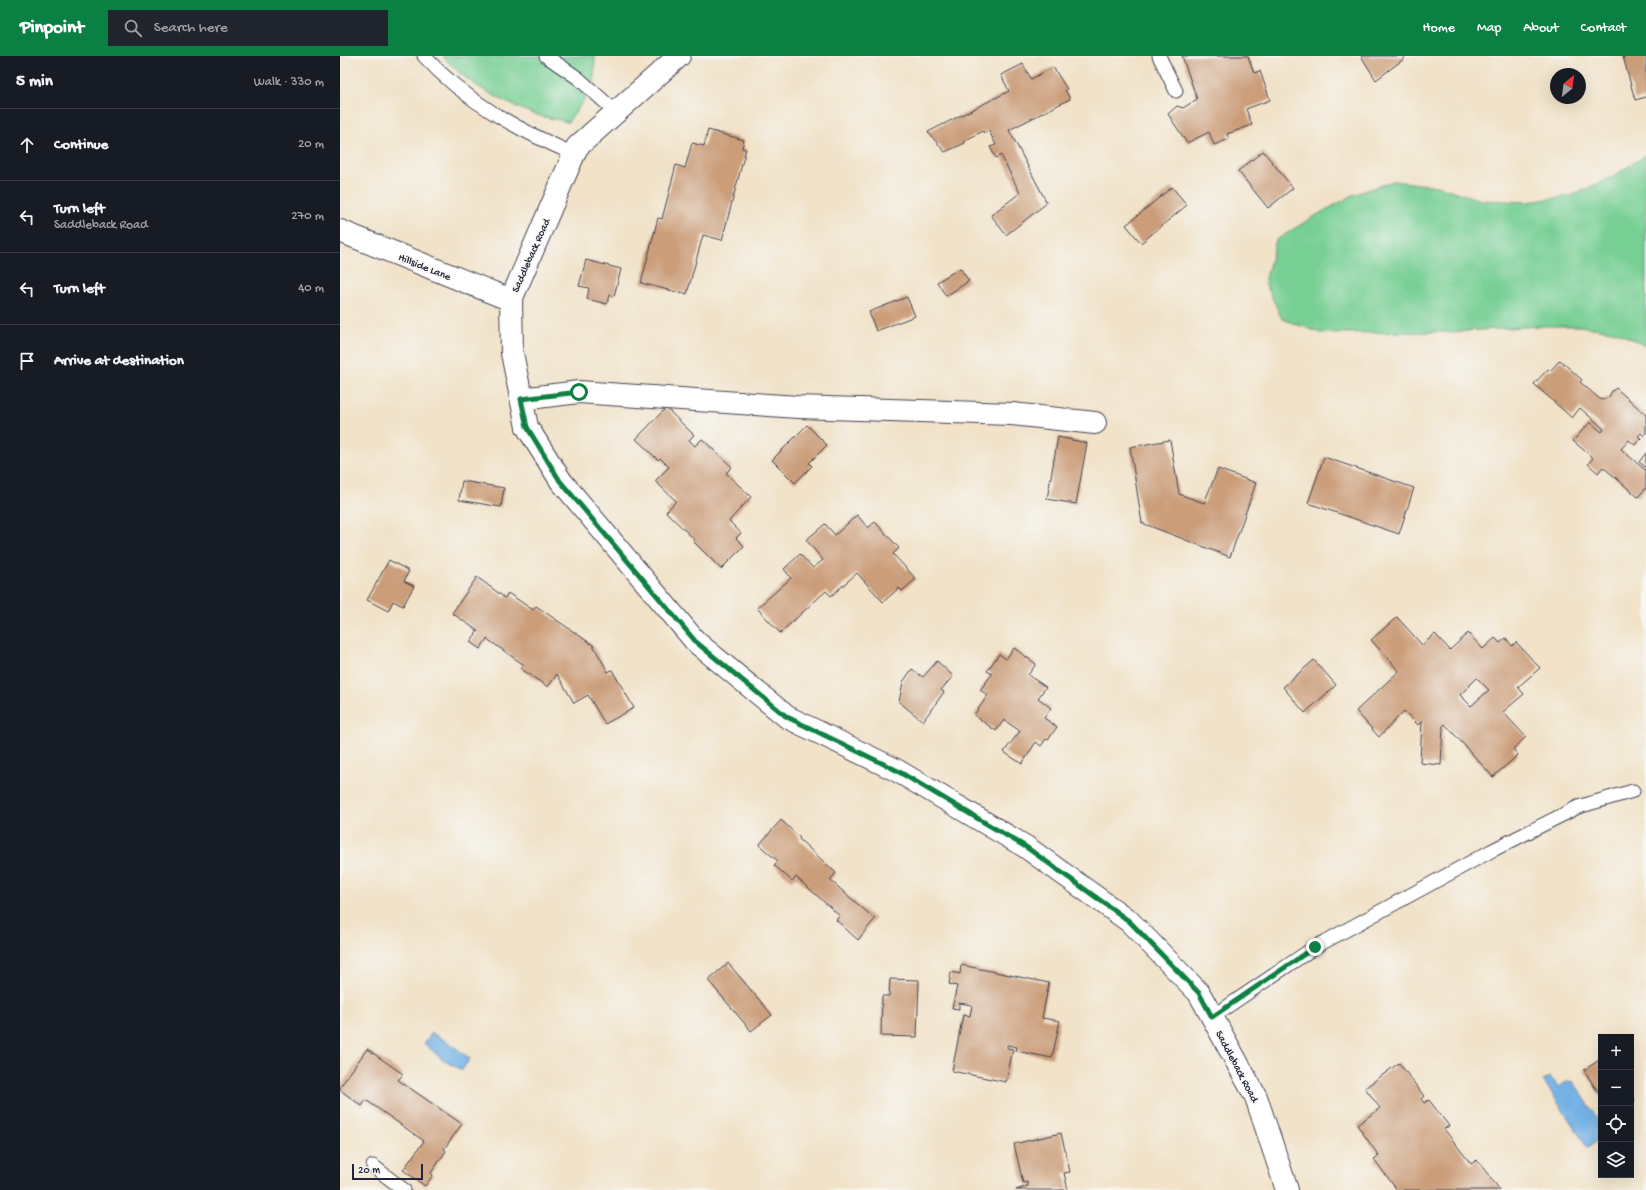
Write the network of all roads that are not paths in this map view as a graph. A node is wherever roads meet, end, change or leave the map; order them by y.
1 (424, 56) edge
2 (546, 56) edge
3 (679, 56) edge
4 (1159, 56) edge
5 (1176, 91) dead end
6 (616, 112) junction
7 (574, 154) junction
8 (340, 232) edge
9 (511, 300) junction
10 (521, 399) junction
11 (1095, 423) dead end
12 (1633, 790) dead end
13 (1212, 1017) junction
14 (373, 1166) dead end
15 (404, 1190) edge
16 (1287, 1190) edge

1 - 7 lane
2 - 6 lane
3 - 6 street, Saddleback Road
4 - 5 lane
6 - 7 street, Saddleback Road
7 - 9 street, Saddleback Road
8 - 9 street, Hillside Lane
9 - 10 street, Saddleback Road
10 - 11 street
10 - 13 street, Saddleback Road
12 - 13 lane
13 - 16 street, Saddleback Road
14 - 15 lane

